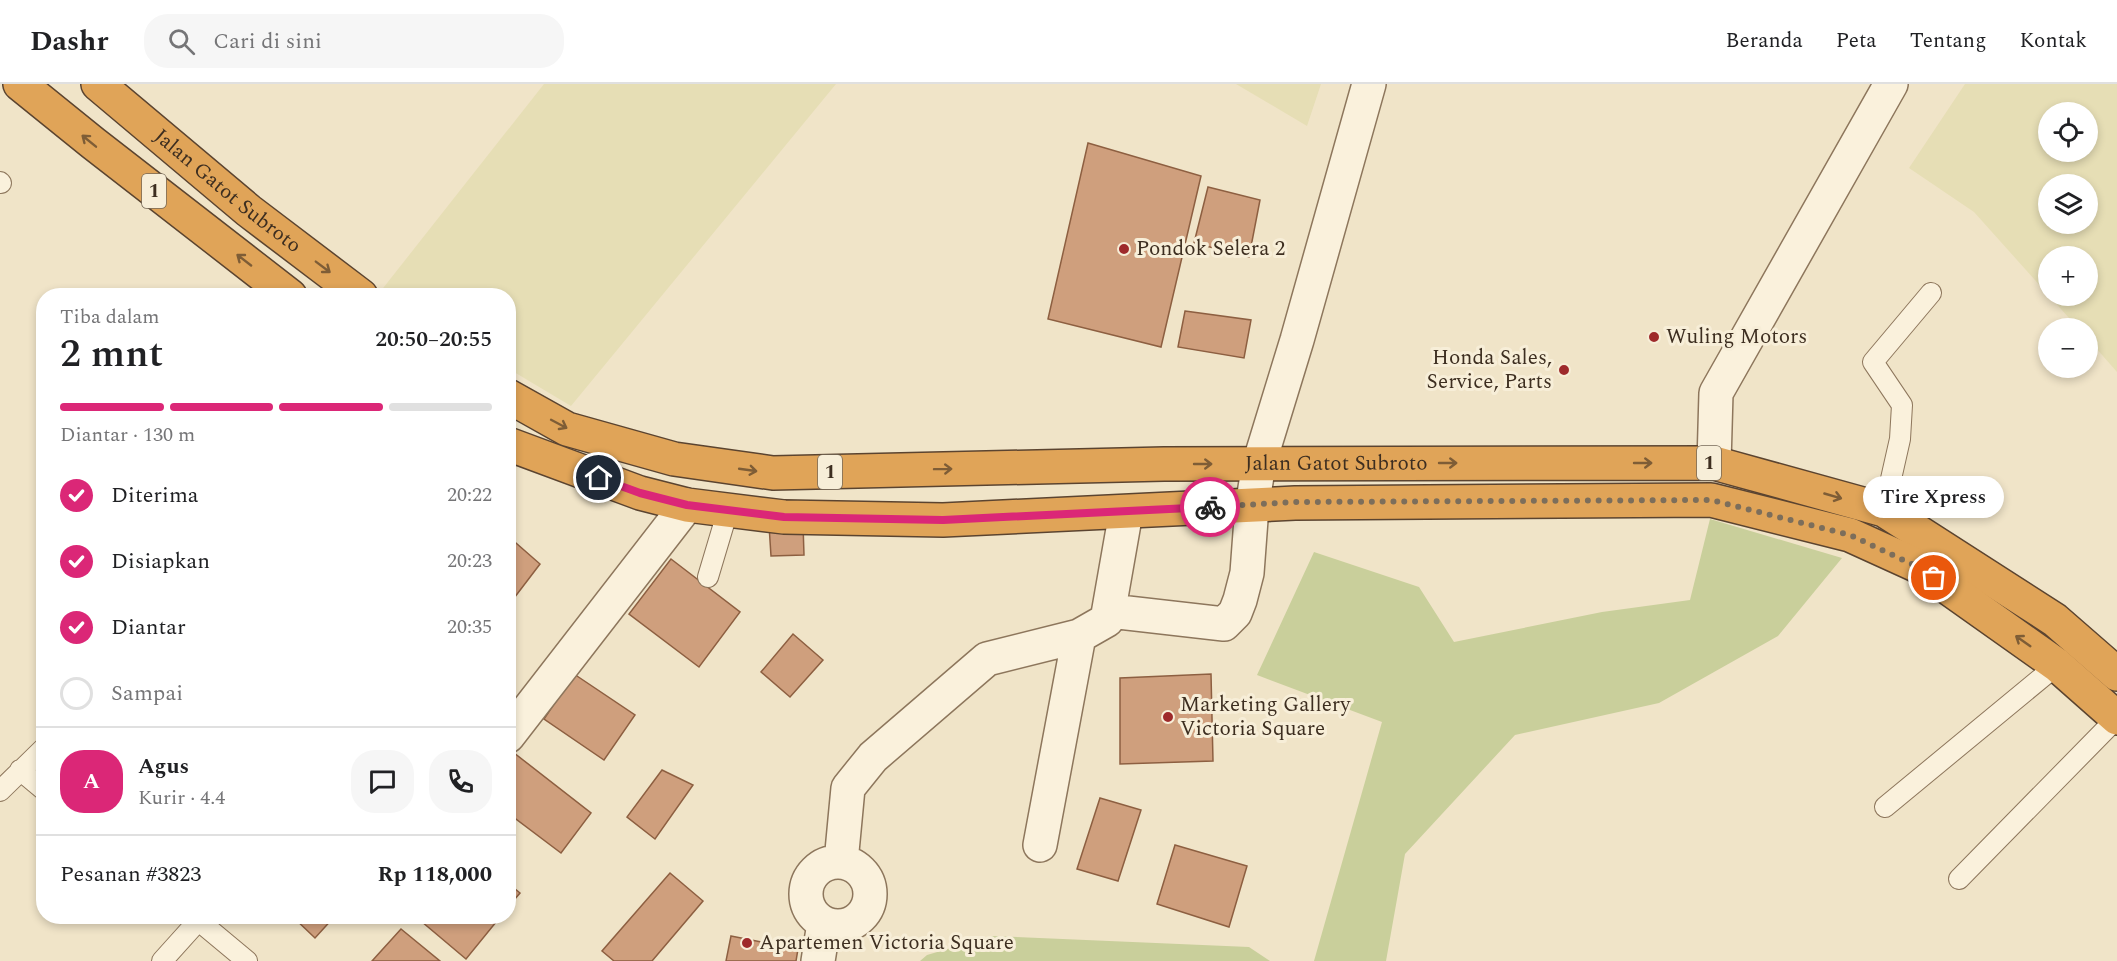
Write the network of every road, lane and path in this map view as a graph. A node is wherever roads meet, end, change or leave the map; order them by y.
1 (20, 84) edge
2 (98, 84) edge
3 (1369, 84) edge
4 (1891, 84) edge
5 (280, 288) edge
6 (350, 288) edge
7 (1931, 293) dead end
8 (516, 400) edge
9 (516, 447) edge
10 (1714, 463) junction
11 (1250, 464) junction
12 (687, 505) junction
13 (1245, 506) junction
14 (728, 510) junction
15 (1884, 510) junction
16 (1126, 512) junction
17 (708, 577) dead end
18 (1110, 611) junction
19 (1079, 636) junction
20 (2057, 665) junction
21 (2117, 674) edge
22 (2117, 718) edge
23 (516, 726) edge
24 (36, 755) edge
25 (20, 770) junction
26 (36, 783) edge
27 (0, 790) edge
28 (1885, 807) dead end
29 (1040, 845) dead end
30 (841, 862) junction
31 (1959, 879) dead end
32 (824, 923) junction
33 (191, 924) edge
34 (201, 924) edge
35 (162, 961) edge
36 (247, 961) edge
37 (818, 961) edge

5 -> 1 highway, Jalan Gatot Subroto / 1
2 -> 6 highway, Jalan Gatot Subroto / 1
3 - 11 street
4 - 10 street
7 - 15 lane
8 -> 11 highway, Jalan Gatot Subroto / 1
9 - 12 highway, Jalan Gatot Subroto / 1
11 -> 10 highway, Jalan Gatot Subroto / 1
10 -> 15 highway, Jalan Gatot Subroto / 1
11 - 13 street
12 - 14 highway, Jalan Gatot Subroto / 1
12 - 23 street
13 - 16 highway, Jalan Gatot Subroto / 1
13 - 18 street
20 -> 13 highway, Jalan Gatot Subroto / 1
14 - 16 highway, Jalan Gatot Subroto / 1
14 - 17 lane
15 - 21 highway, Jalan Gatot Subroto / 1
16 - 18 street
18 - 19 street
19 - 29 street
19 - 30 street
20 - 22 highway, Jalan Gatot Subroto / 1
20 - 28 lane
22 - 31 lane
24 - 25 lane
25 - 26 lane
25 - 27 lane
30 - 32 street
30 - 32 street
32 - 37 street
33 - 35 lane
34 - 36 lane

